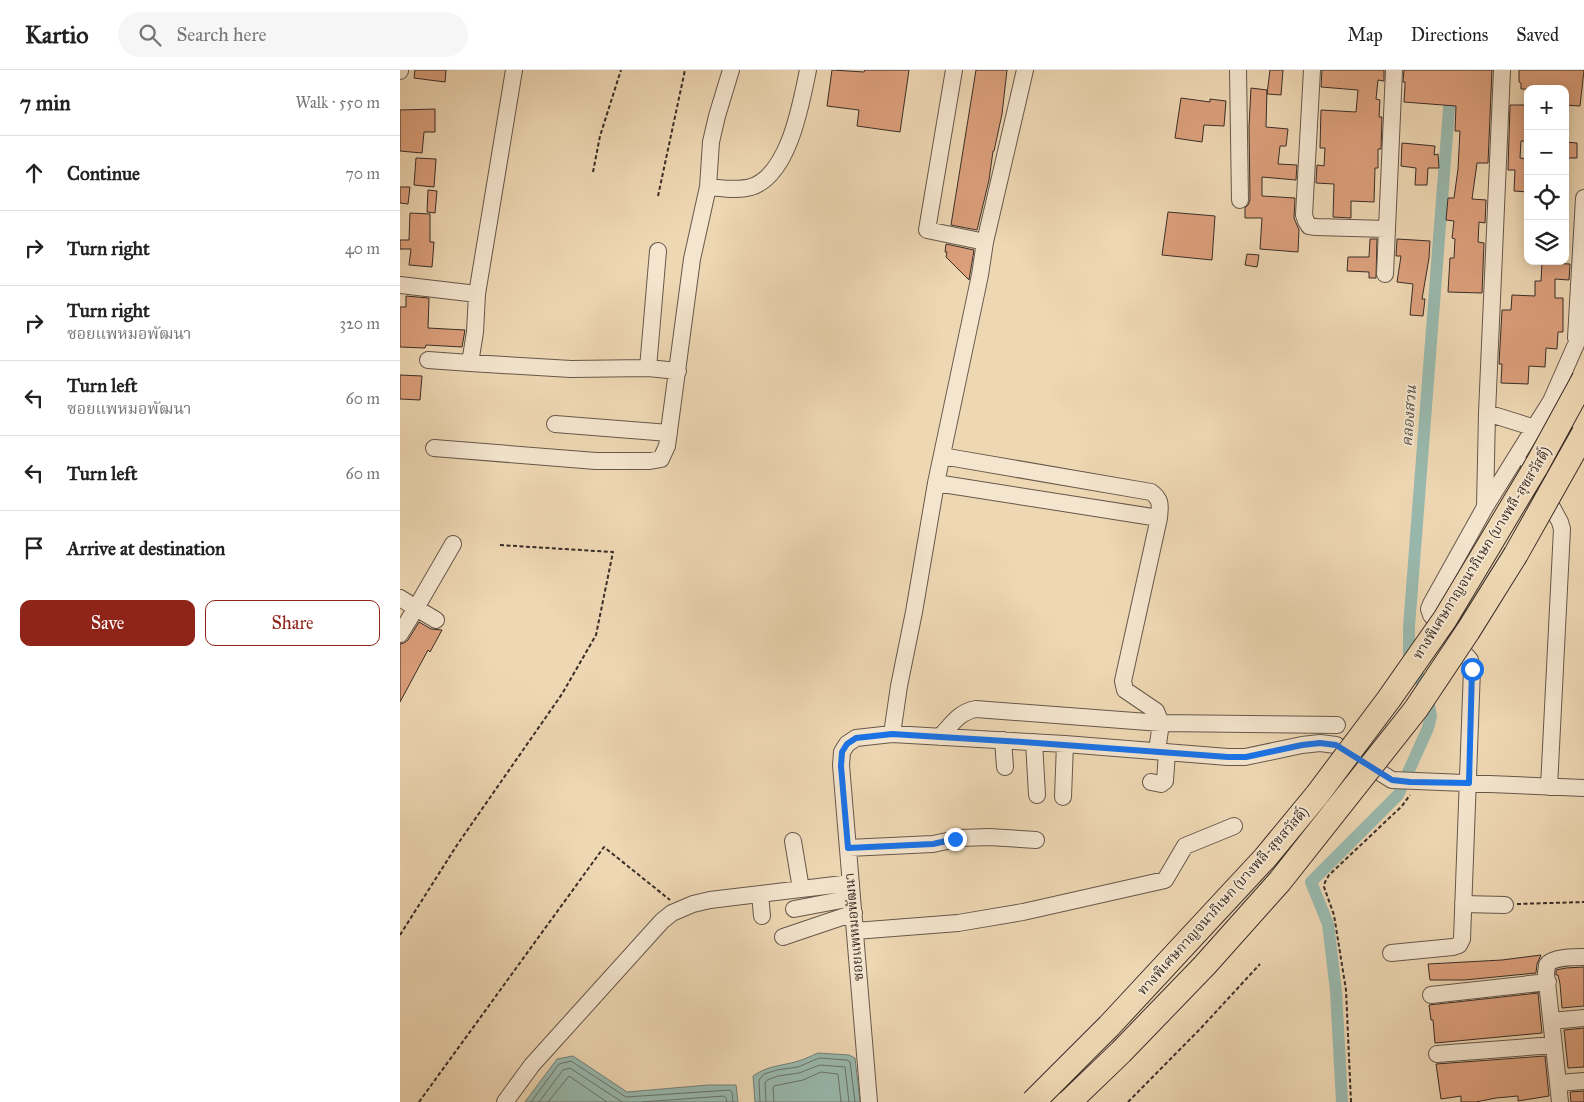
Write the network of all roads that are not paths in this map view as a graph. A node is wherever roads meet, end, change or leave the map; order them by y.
1 (514, 70) edge
2 (731, 70) edge
3 (808, 70) edge
4 (954, 70) edge
5 (1025, 70) edge
6 (1238, 70) edge
7 (1312, 70) edge
8 (1394, 70) edge
9 (1502, 70) edge
10 (708, 187) junction
11 (1584, 198) edge
12 (1240, 200) dead end
13 (1387, 228) junction
14 (985, 242) junction
15 (658, 251) dead end
16 (1385, 274) dead end
17 (400, 285) edge
18 (477, 294) junction
19 (1584, 326) edge
20 (1576, 346) junction
21 (428, 360) dead end
22 (470, 363) junction
23 (648, 368) junction
24 (678, 371) junction
25 (1584, 379) edge
26 (1487, 413) junction
27 (555, 424) dead end
28 (1535, 428) junction
29 (669, 433) junction
30 (1584, 433) edge
31 (434, 448) dead end
32 (1521, 450) junction
33 (942, 456) junction
34 (936, 483) junction
35 (1485, 507) junction
36 (1159, 518) junction
37 (453, 544) dead end
38 (400, 598) edge
39 (416, 608) junction
40 (436, 620) dead end
41 (400, 634) edge
42 (1161, 723) junction
43 (1337, 725) dead end
44 (892, 734) junction
45 (940, 737) junction
46 (1003, 740) junction
47 (1034, 742) junction
48 (1065, 744) junction
49 (1162, 751) junction
50 (1005, 767) dead end
51 (1151, 782) dead end
52 (1469, 783) junction
53 (1549, 787) junction
54 (1584, 788) edge
55 (1037, 795) dead end
56 (1063, 797) dead end
57 (1234, 826) dead end
58 (1036, 840) dead end
59 (794, 841) dead end
60 (848, 848) junction
61 (801, 889) junction
62 (760, 894) junction
63 (852, 898) junction
64 (1463, 904) junction
65 (1505, 904) road end
66 (794, 909) dead end
67 (762, 916) dead end
68 (855, 932) junction
69 (783, 937) dead end
70 (1391, 953) dead end
71 (1584, 957) edge
72 (1548, 982) junction
73 (1431, 994) dead end
74 (1584, 1018) edge
75 (1551, 1022) junction
76 (1554, 1045) junction
77 (1437, 1054) dead end
78 (1584, 1081) edge
79 (1559, 1084) junction
80 (505, 1102) edge
81 (869, 1102) edge
82 (1033, 1102) edge
83 (1069, 1102) edge
84 (1560, 1102) edge

1 - 18 street
2 - 10 street
3 - 10 street
4 - 14 street
5 - 14 street
6 - 12 street
7 - 13 street
8 - 13 street
9 - 26 street
10 - 24 street
11 - 20 street
13 - 16 street
14 - 33 street
15 - 23 street
17 - 18 street
18 - 22 street
19 - 20 street
20 - 28 street
21 - 22 street
22 - 23 street
23 - 24 street
24 - 29 street
25 - 82 highway, ทางพิเศษกาญจนาภิเษก (บางพลี-สุขสวัสดิ์), bridge
26 - 28 street
26 - 35 street
27 - 29 street
28 - 32 street
29 - 31 street
30 - 83 highway, ทางพิเศษกาญจนาภิเษก (บางพลี-สุขสวัสดิ์), bridge
32 - 35 street
32 - 53 street
33 - 34 street
33 - 36 street
34 - 36 street
34 - 44 street
35 - 52 street
36 - 42 street
37 - 39 street
38 - 39 street
39 - 40 street
39 - 41 street
42 - 43 street
42 - 45 street
42 - 49 street
44 - 45 street, ซอยแพหมอพัฒนา
44 - 60 street, ซอยแพหมอพัฒนา
45 - 46 street, ซอยแพหมอพัฒนา
46 - 47 street, ซอยแพหมอพัฒนา
46 - 50 street
47 - 48 street, ซอยแพหมอพัฒนา
47 - 55 street
48 - 49 street, ซอยแพหมอพัฒนา
48 - 56 street
49 - 51 street
49 - 52 street, ซอยแพหมอพัฒนา
52 - 53 street
52 - 64 street
53 - 54 street
57 - 68 street
58 - 60 street
59 - 61 street
60 - 63 street, ซอยแพหมอพัฒนา
61 - 62 street
61 - 63 street
62 - 67 street
62 - 80 street
63 - 66 street
63 - 68 street, ซอยแพหมอพัฒนา
63 - 69 street
64 - 65 street
64 - 70 street
68 - 81 street, ซอยแพหมอพัฒนา
71 - 72 street
72 - 73 street
72 - 75 street
74 - 75 street
75 - 76 street
76 - 77 street
76 - 79 street
78 - 79 street
79 - 84 street

